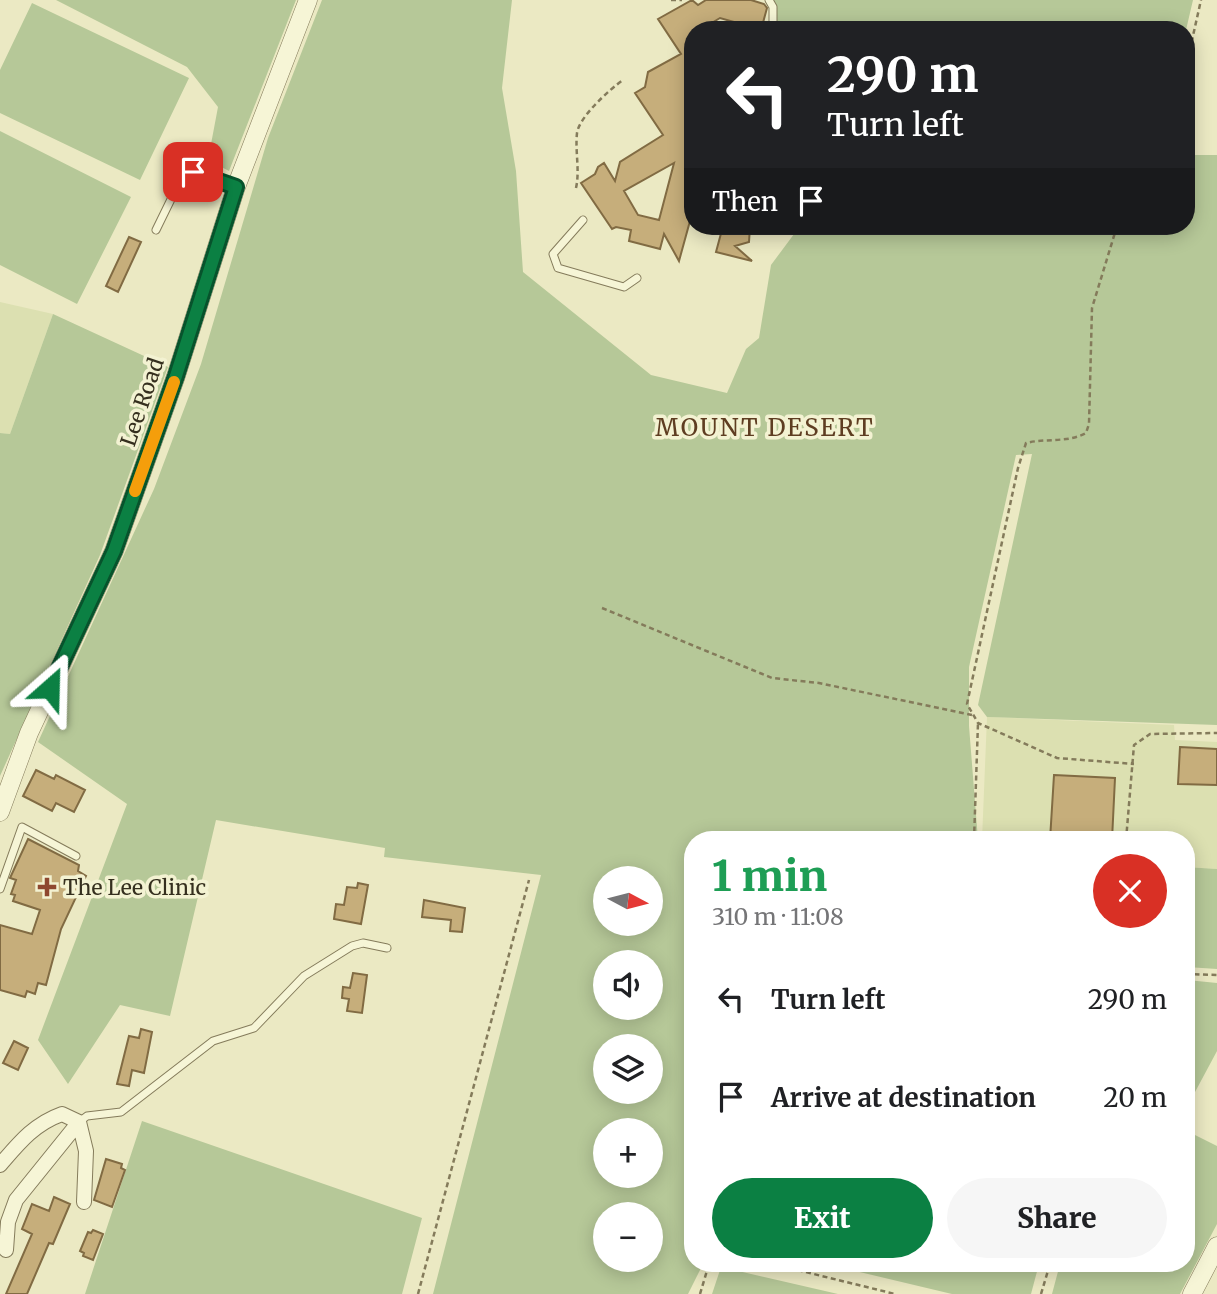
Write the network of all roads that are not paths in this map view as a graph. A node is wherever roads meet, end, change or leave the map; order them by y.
1 (308, 0) edge
2 (769, 0) edge
3 (774, 21) edge
4 (236, 187) junction
5 (583, 220) dead end
6 (156, 230) dead end
7 (637, 278) dead end
8 (0, 812) edge
9 (76, 856) dead end
10 (0, 889) edge
11 (387, 948) dead end
12 (79, 1122) junction
13 (0, 1165) edge
14 (83, 1202) dead end
15 (1217, 1247) edge
16 (6, 1250) dead end
17 (1192, 1294) edge

1 - 4 street, Lee Road
2 - 3 lane
4 - 6 lane
4 - 8 street, Lee Road
5 - 7 lane
9 - 10 lane
11 - 12 lane
12 - 13 street
12 - 14 street
12 - 16 street
15 - 17 street

